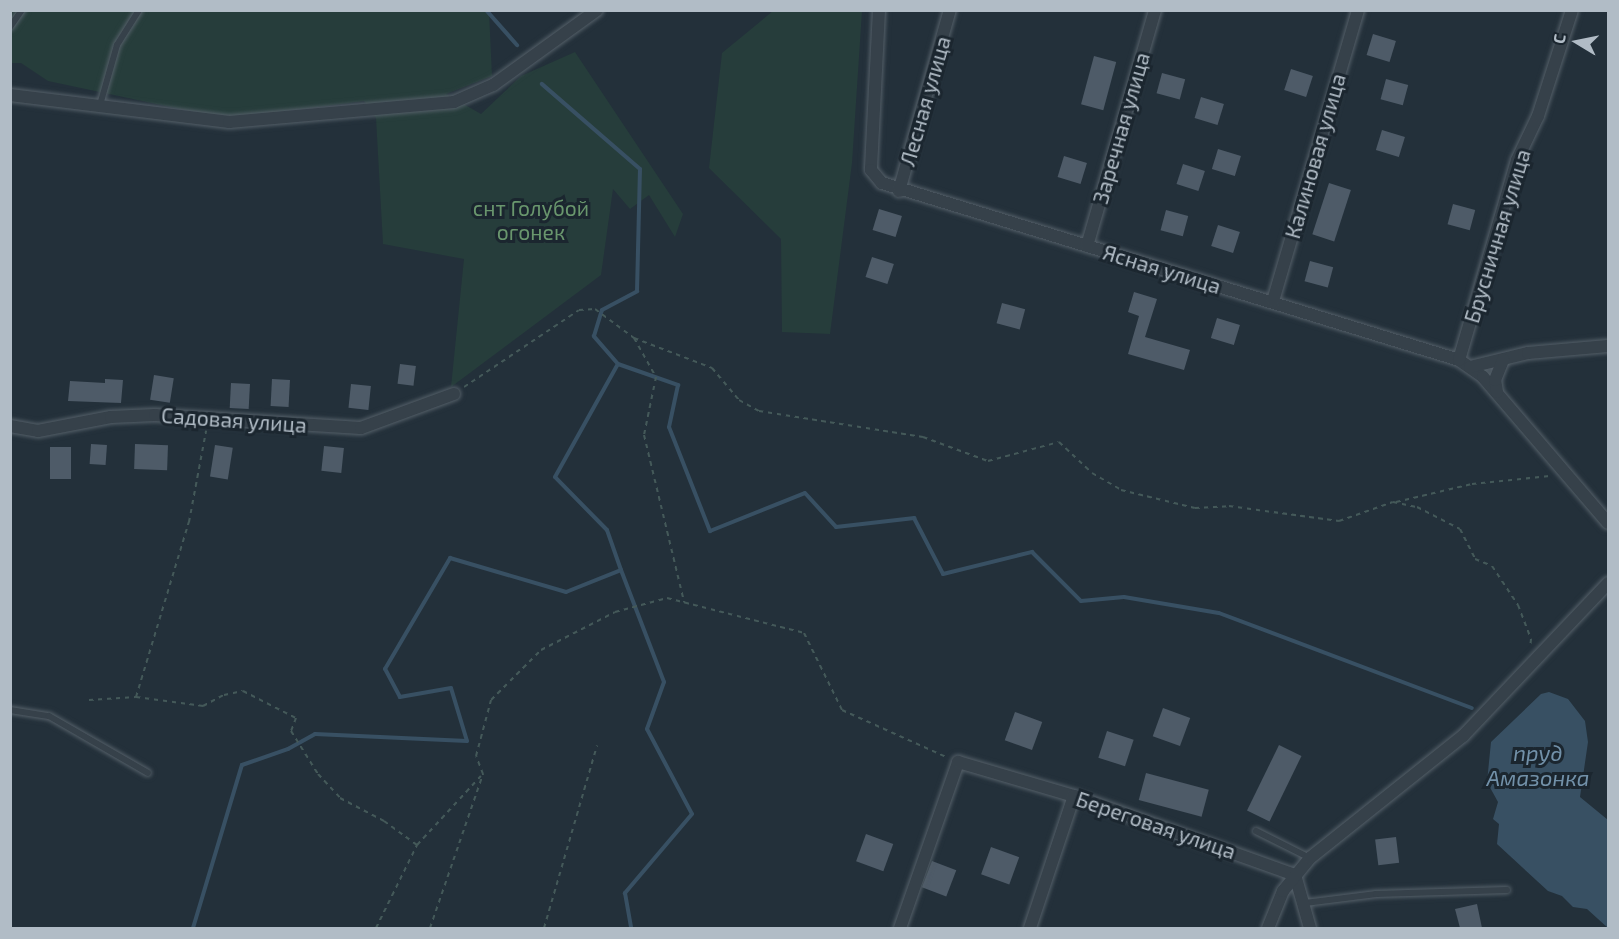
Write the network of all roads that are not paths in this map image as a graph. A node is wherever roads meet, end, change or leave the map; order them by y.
1 (22, 10) edge
2 (139, 10) edge
3 (597, 10) edge
4 (879, 10) edge
5 (950, 10) edge
6 (1155, 10) edge
7 (1358, 10) edge
8 (1572, 10) edge
9 (10, 27) edge
10 (10, 95) edge
11 (100, 105) junction
12 (899, 191) junction
13 (1087, 246) junction
14 (1273, 302) junction
15 (1608, 346) edge
16 (1503, 360) junction
17 (1465, 363) junction
18 (1497, 392) junction
19 (454, 394) road end
20 (10, 426) edge
21 (1608, 523) edge
22 (1608, 583) edge
23 (10, 710) edge
24 (148, 773) dead end
25 (1074, 796) junction
26 (1256, 831) dead end
27 (1310, 858) junction
28 (1295, 875) junction
29 (1507, 890) dead end
30 (1305, 903) junction
31 (900, 928) edge
32 (1030, 928) edge
33 (1268, 928) edge
34 (1310, 928) edge

1 - 9 lane
2 - 11 lane
3 - 11 street
4 - 12 street, Ясная улица
5 - 12 street, Лесная улица
6 - 13 street, Заречная улица
7 - 14 street, Калиновая улица
8 - 17 street, Брусничная улица
10 - 11 street
12 - 13 street, Ясная улица
13 - 14 street, Ясная улица
14 - 17 street, Ясная улица
15 - 16 street
16 - 17 street
16 - 18 street
17 - 18 street
18 - 21 street
19 - 20 street, Садовая улица
22 - 27 street
23 - 24 lane
25 - 28 street, Береговая улица
25 - 31 street, Береговая улица
25 - 32 street
26 - 27 lane
27 - 28 street
28 - 30 street
28 - 33 street
29 - 30 lane
30 - 34 street

